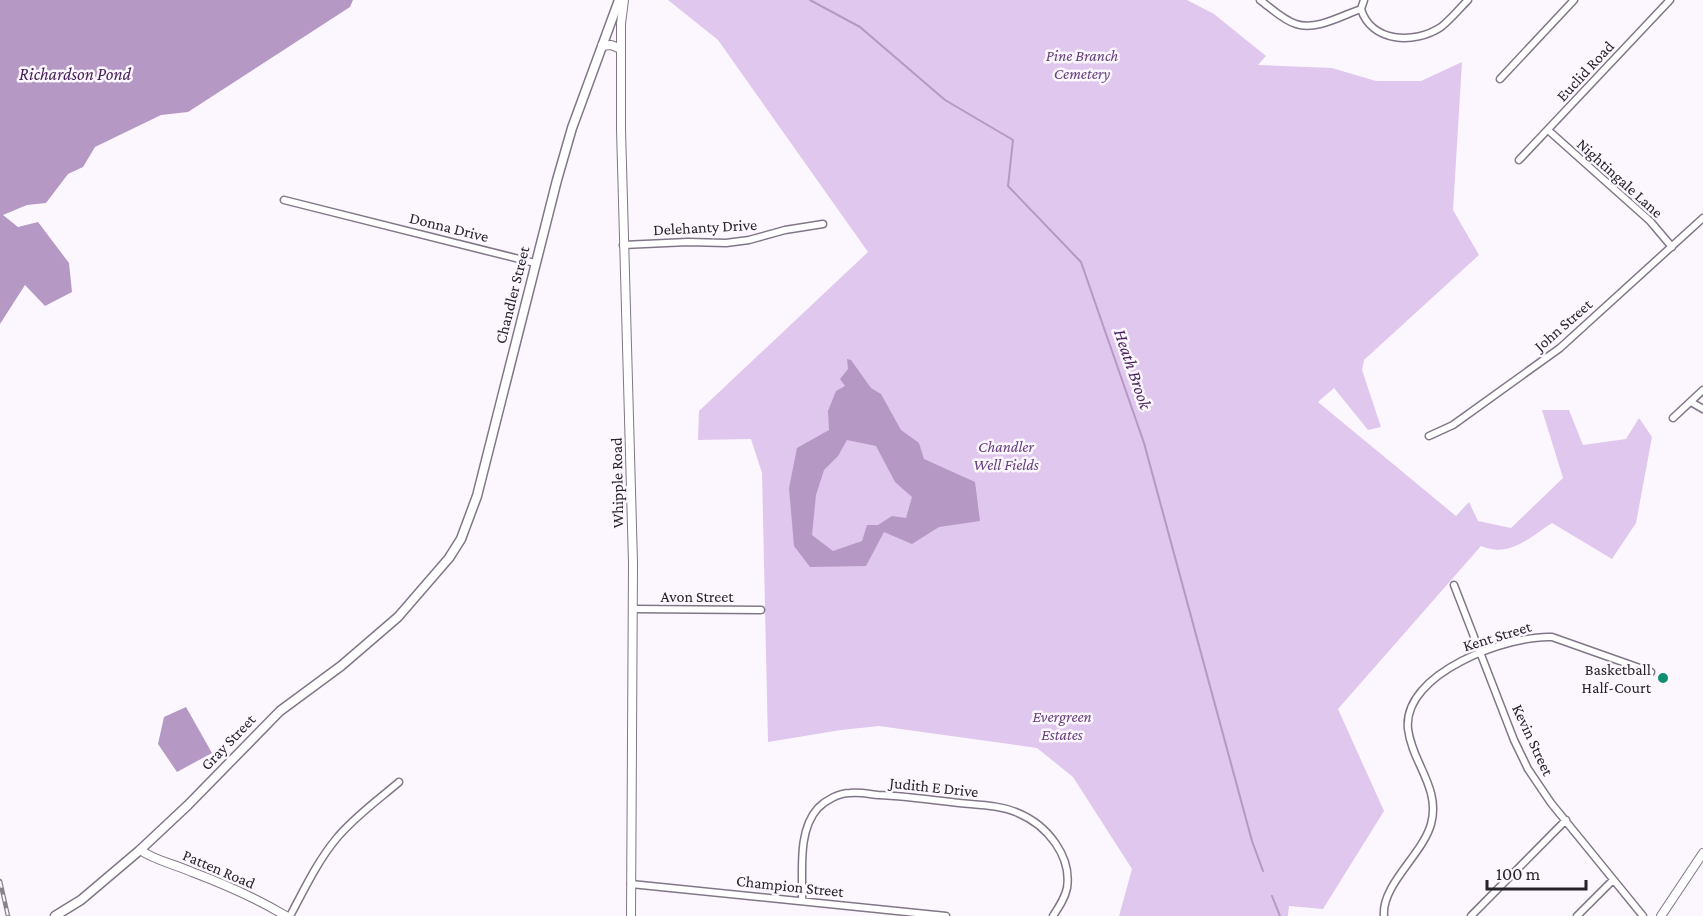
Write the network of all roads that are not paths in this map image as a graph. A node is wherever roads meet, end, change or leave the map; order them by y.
1 (619, 0) edge
2 (624, 0) edge
3 (1261, 0) edge
4 (1364, 0) edge
5 (1468, 0) edge
6 (1574, 0) edge
7 (1670, 0) edge
8 (1361, 9) junction
9 (602, 46) junction
10 (621, 49) junction
11 (1500, 79) dead end
12 (1548, 130) junction
13 (1519, 160) dead end
14 (284, 200) dead end
15 (1703, 218) edge
16 (823, 224) dead end
17 (623, 245) junction
18 (1672, 247) junction
19 (535, 263) junction
20 (1703, 390) edge
21 (1691, 402) junction
22 (1703, 409) edge
23 (1673, 418) dead end
24 (1429, 436) dead end
25 (1454, 585) dead end
26 (423, 590) joint
27 (633, 609) junction
28 (761, 610) dead end
29 (1480, 652) junction
30 (1651, 672) dead end
31 (399, 782) dead end
32 (1566, 820) junction
33 (140, 850) junction
34 (1703, 855) edge
35 (1613, 880) junction
36 (631, 884) junction
37 (802, 901) junction
38 (878, 913) edge
39 (55, 916) edge
40 (288, 916) edge
41 (631, 916) edge
42 (946, 916) edge
43 (1053, 916) edge
44 (1384, 916) edge
45 (1471, 916) edge
46 (1577, 916) edge
47 (1643, 916) edge
48 (1660, 916) edge

1 - 9 main road, Chandler Street
2 - 10 street, Whipple Road
3 - 8 street
4 - 8 street
5 - 8 street
6 - 11 street
7 - 12 street, Euclid Road
9 - 10 street
9 - 19 main road, Chandler Street
10 - 17 street, Whipple Road
12 - 13 street, Euclid Road
12 - 18 street, Nightingale Lane
14 - 19 street, Donna Drive
15 - 18 street, John Street
16 - 17 street, Delehanty Drive
17 - 27 street, Whipple Road
18 - 24 street, John Street
19 - 26 main road, Chandler Street
20 - 21 street
21 - 22 street
21 - 23 street
25 - 29 street, Kevin Street
26 - 33 main road, Gray Street
27 - 28 street, Avon Street
27 - 36 street, Whipple Road
29 - 30 street, Kent Street
29 - 32 street, Kevin Street
29 - 44 street, Kent Street
31 - 40 street
32 - 35 street, Kevin Street
32 - 45 street
33 - 39 main road, Gray Street
33 - 40 street, Patten Road
34 - 48 street
35 - 46 street
35 - 47 street, Kevin Street
36 - 37 street, Champion Street
36 - 41 street, Whipple Road
37 - 38 street, Champion Street
37 - 43 street, Judith E Drive
38 - 42 street, Champion Street

